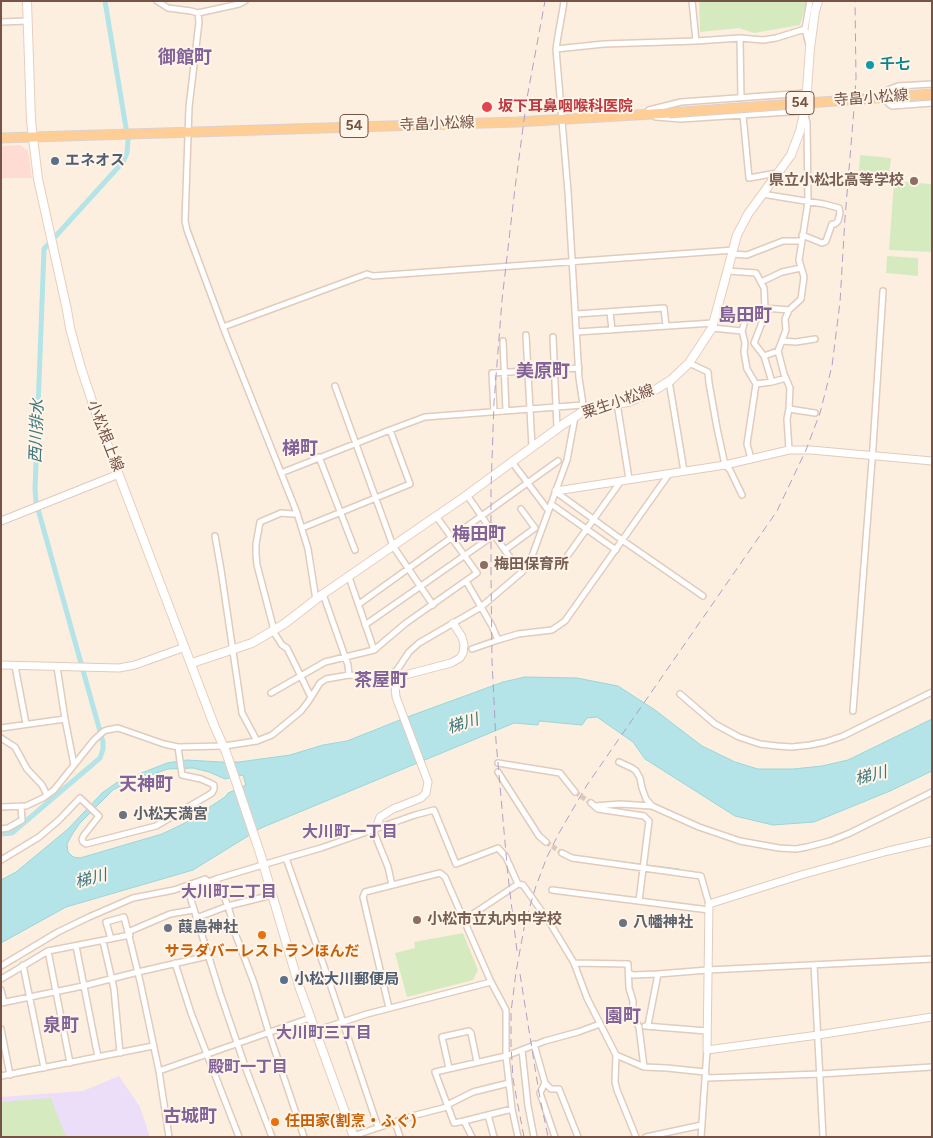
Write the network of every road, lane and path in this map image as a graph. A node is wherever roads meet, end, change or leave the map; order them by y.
1 (27, 1) edge
2 (157, 1) edge
3 (246, 1) edge
4 (564, 1) edge
5 (692, 1) edge
6 (810, 1) edge
7 (818, 1) edge
8 (198, 13) junction
9 (27, 21) junction
10 (1, 22) edge
11 (805, 29) junction
12 (740, 38) junction
13 (696, 41) junction
14 (810, 48) junction
15 (556, 49) junction
16 (932, 84) edge
17 (806, 93) junction
18 (932, 94) edge
19 (741, 98) junction
20 (932, 103) edge
21 (804, 111) junction
22 (644, 114) junction
23 (743, 115) junction
24 (562, 120) junction
25 (188, 132) junction
26 (33, 136) junction
27 (1, 138) edge
28 (777, 174) junction
29 (762, 194) junction
30 (808, 202) junction
31 (802, 238) junction
32 (733, 252) junction
33 (572, 262) junction
34 (801, 268) junction
35 (728, 271) junction
36 (761, 282) junction
37 (883, 291) dead end
38 (765, 308) junction
39 (789, 310) junction
40 (610, 312) junction
41 (759, 312) junction
42 (576, 314) junction
43 (666, 326) junction
44 (712, 326) junction
45 (223, 327) junction
46 (612, 330) junction
47 (742, 331) junction
48 (577, 332) junction
49 (526, 335) dead end
50 (552, 337) dead end
51 (815, 339) dead end
52 (503, 341) dead end
53 (782, 341) junction
54 (778, 351) junction
55 (764, 356) junction
56 (688, 363) junction
57 (579, 368) junction
58 (554, 369) junction
59 (528, 371) junction
60 (504, 372) junction
61 (786, 378) junction
62 (669, 381) junction
63 (772, 382) junction
64 (756, 384) junction
65 (335, 386) dead end
66 (617, 404) junction
67 (556, 407) junction
68 (583, 408) junction
69 (530, 409) junction
70 (789, 409) junction
71 (506, 411) junction
72 (494, 412) junction
73 (814, 413) dead end
74 (576, 417) junction
75 (557, 428) junction
76 (390, 430) junction
77 (355, 443) junction
78 (532, 447) junction
79 (789, 450) junction
80 (872, 455) junction
81 (318, 457) junction
82 (751, 459) junction
83 (932, 460) edge
84 (558, 461) dead end
85 (512, 462) junction
86 (725, 464) junction
87 (684, 471) junction
88 (281, 473) junction
89 (669, 473) junction
90 (120, 474) junction
91 (625, 480) junction
92 (528, 483) junction
93 (556, 491) junction
94 (467, 495) junction
95 (742, 495) dead end
96 (376, 498) junction
97 (549, 507) junction
98 (522, 509) dead end
99 (340, 512) junction
100 (297, 513) junction
101 (436, 516) junction
102 (481, 516) junction
103 (594, 520) junction
104 (1, 521) edge
105 (302, 528) junction
106 (587, 530) junction
107 (494, 534) junction
108 (215, 536) dead end
109 (451, 537) junction
110 (622, 540) junction
111 (393, 546) junction
112 (355, 550) dead end
113 (505, 550) junction
114 (616, 550) junction
115 (464, 555) junction
116 (568, 555) dead end
117 (408, 569) junction
118 (522, 572) junction
119 (349, 577) junction
120 (466, 582) junction
121 (420, 586) junction
122 (323, 594) junction
123 (703, 596) dead end
124 (316, 600) junction
125 (359, 604) junction
126 (433, 605) junction
127 (481, 607) junction
128 (453, 623) junction
129 (365, 625) junction
130 (274, 630) junction
131 (498, 640) junction
132 (185, 646) junction
133 (233, 649) junction
134 (472, 649) dead end
135 (374, 650) junction
136 (346, 657) junction
137 (192, 663) junction
138 (1, 665) edge
139 (15, 666) junction
140 (57, 667) junction
141 (348, 675) junction
142 (301, 676) junction
143 (932, 692) edge
144 (271, 693) dead end
145 (680, 694) dead end
146 (311, 697) junction
147 (853, 711) dead end
148 (64, 719) junction
149 (26, 724) junction
150 (1, 728) edge
151 (1, 738) edge
152 (257, 741) junction
153 (178, 746) junction
154 (225, 749) junction
155 (619, 762) dead end
156 (498, 763) dead end
157 (74, 765) junction
158 (498, 772) dead end
159 (575, 792) tunnel mouth
160 (932, 792) edge
161 (47, 795) junction
162 (21, 806) junction
163 (652, 806) junction
164 (1, 807) edge
165 (1, 828) edge
166 (374, 829) junction
167 (932, 841) edge
168 (546, 842) tunnel mouth
169 (562, 853) tunnel mouth
170 (286, 858) junction
171 (1, 860) edge
172 (263, 864) junction
173 (643, 868) junction
174 (216, 879) junction
175 (209, 882) junction
176 (518, 884) junction
177 (392, 885) junction
178 (188, 890) junction
179 (552, 890) dead end
180 (164, 892) junction
181 (272, 895) junction
182 (639, 901) junction
183 (228, 906) junction
184 (709, 906) junction
185 (193, 910) junction
186 (196, 918) junction
187 (464, 920) junction
188 (129, 934) junction
189 (111, 939) junction
190 (103, 941) junction
191 (76, 946) junction
192 (48, 952) junction
193 (208, 956) junction
194 (932, 959) edge
195 (175, 963) junction
196 (574, 963) junction
197 (23, 965) junction
198 (814, 965) junction
199 (1, 966) edge
200 (708, 970) junction
201 (138, 972) junction
202 (629, 973) junction
203 (658, 974) junction
204 (1, 979) edge
205 (112, 979) junction
206 (491, 982) junction
207 (83, 986) junction
208 (1, 990) edge
209 (57, 992) junction
210 (30, 997) junction
211 (2, 1003) edge
212 (389, 1008) junction
213 (932, 1016) edge
214 (310, 1018) junction
215 (342, 1022) junction
216 (600, 1024) junction
217 (648, 1026) junction
218 (639, 1027) junction
219 (1, 1029) edge
220 (315, 1031) junction
221 (707, 1031) junction
222 (269, 1033) junction
223 (818, 1035) junction
224 (238, 1044) junction
225 (534, 1044) junction
226 (153, 1046) junction
227 (522, 1050) junction
228 (707, 1050) junction
229 (120, 1053) junction
230 (206, 1055) junction
231 (616, 1055) junction
232 (506, 1056) junction
233 (98, 1057) junction
234 (477, 1062) junction
235 (70, 1063) junction
236 (644, 1067) junction
237 (44, 1068) junction
238 (449, 1068) junction
239 (932, 1068) edge
240 (159, 1071) junction
241 (705, 1072) junction
242 (820, 1074) junction
243 (10, 1075) junction
244 (1, 1076) edge
245 (509, 1083) junction
246 (545, 1083) junction
247 (448, 1107) junction
248 (512, 1109) junction
249 (488, 1115) junction
250 (464, 1121) junction
251 (395, 1122) junction
252 (702, 1125) junction
253 (378, 1127) junction
254 (353, 1136) edge
255 (169, 1137) edge
256 (239, 1137) edge
257 (272, 1137) edge
258 (304, 1137) edge
259 (400, 1137) edge
260 (472, 1137) edge
261 (494, 1137) edge
262 (518, 1137) edge
263 (534, 1137) edge
264 (555, 1137) edge
265 (578, 1137) edge
266 (636, 1137) edge
267 (646, 1137) edge
268 (701, 1137) edge
269 (823, 1137) edge

1 - 9 main road, 小松根上線
2 - 8 street
3 - 8 street
4 - 15 street
5 - 13 street
6 - 11 street
7 - 14 main road, 粟生小松線
8 - 25 street
9 - 10 street
9 - 26 main road, 小松根上線
11 - 12 street
11 - 14 street
12 - 13 street
12 - 19 street
13 - 15 street
14 - 17 main road, 粟生小松線
15 - 24 street
16 - 20 street
17 - 19 street
17 - 21 main road, 粟生小松線
18 - 22 main road, 寺畠小松線 / 54, bridge
19 - 22 street
21 - 23 street
21 - 28 main road, 粟生小松線
21 - 30 street
22 - 23 street
22 - 24 main road, 寺畠小松線 / 54
23 - 28 street
24 - 25 main road, 寺畠小松線 / 54
24 - 33 street
25 - 26 main road, 寺畠小松線 / 54
25 - 45 street
26 - 27 main road, 寺畠小松線 / 54
26 - 90 main road, 小松根上線
28 - 29 main road, 粟生小松線
29 - 30 street
29 - 32 main road, 粟生小松線
30 - 31 street
30 - 31 street
31 - 32 street
31 - 34 street
32 - 33 street
32 - 35 main road, 粟生小松線
33 - 42 street
33 - 45 street
34 - 36 street
34 - 39 street
35 - 36 street
35 - 44 main road, 粟生小松線
36 - 38 street
37 - 80 street
38 - 39 street
38 - 41 street
39 - 53 street
40 - 42 street
40 - 43 street
40 - 46 street
41 - 47 street
41 - 55 street
42 - 48 street
43 - 44 street
43 - 46 street
44 - 47 street
44 - 56 main road, 粟生小松線
45 - 88 street
46 - 48 street
47 - 64 street
48 - 57 street
49 - 59 street
50 - 58 street
51 - 53 street
52 - 60 street
53 - 54 street
54 - 55 street
54 - 61 street
55 - 63 street
56 - 62 main road, 粟生小松線
56 - 86 street
57 - 58 street
57 - 68 street
58 - 59 street
58 - 67 street
59 - 60 street
59 - 69 street
60 - 71 street
60 - 72 street
61 - 63 street
61 - 70 street
62 - 66 main road, 粟生小松線
62 - 87 street
63 - 64 street
64 - 82 street
65 - 77 street
66 - 68 main road, 粟生小松線
66 - 91 street
67 - 68 street
67 - 69 street
67 - 75 street
68 - 74 main road, 粟生小松線
69 - 71 street
69 - 78 street
70 - 73 street
70 - 79 street
71 - 72 street
72 - 76 street
74 - 75 main road, 粟生小松線
74 - 93 street
75 - 78 main road, 粟生小松線
76 - 77 street
76 - 96 street
77 - 81 street
77 - 96 street
78 - 85 main road, 粟生小松線
79 - 80 street
79 - 82 street
80 - 83 street
80 - 147 street
81 - 88 street
81 - 99 street
82 - 86 street
84 - 92 street
85 - 92 street
85 - 94 main road, 粟生小松線
86 - 87 street
86 - 95 street
87 - 89 street
88 - 100 street
89 - 91 street
89 - 110 street
90 - 104 street
90 - 132 main road, 小松根上線
91 - 93 street
91 - 103 street
92 - 97 street
92 - 102 street
93 - 97 street
93 - 103 street
94 - 101 main road, 粟生小松線
94 - 102 street
96 - 99 street
96 - 111 street
97 - 106 street
97 - 118 street
98 - 113 street
99 - 105 street
99 - 112 street
100 - 105 street
100 - 130 street
101 - 109 street
101 - 111 main road, 粟生小松線
102 - 107 street
102 - 109 street
103 - 106 street
103 - 110 street
105 - 124 street
106 - 114 street
106 - 116 street
107 - 113 street
107 - 115 street
108 - 133 street
109 - 115 street
109 - 117 street
110 - 114 street
110 - 123 street
111 - 117 street
111 - 119 main road, 粟生小松線
113 - 118 street
114 - 131 street
115 - 120 street
115 - 121 street
117 - 121 street
117 - 125 street
118 - 127 street
119 - 122 main road, 粟生小松線
119 - 125 street
120 - 126 street
120 - 127 street
121 - 126 street
121 - 129 street
122 - 124 main road, 粟生小松線
122 - 136 street
124 - 130 main road, 粟生小松線
125 - 129 street
126 - 135 street
127 - 128 street
127 - 131 street
128 - 141 street
128 - 166 street
129 - 135 street
130 - 133 main road, 粟生小松線
130 - 142 street
131 - 134 street
132 - 137 main road, 小松根上線
132 - 140 street
133 - 137 main road, 粟生小松線
133 - 152 street
135 - 136 street
136 - 141 street
136 - 142 street
137 - 154 main road, 小松根上線
138 - 139 street
139 - 140 street
139 - 149 street
140 - 148 street
141 - 146 street
142 - 144 street
142 - 146 street
143 - 145 street
146 - 152 street
148 - 149 street
148 - 157 street
149 - 150 street
151 - 161 street
152 - 154 street
153 - 154 street
153 - 157 street
153 - 171 street
154 - 172 main road, 小松根上線
155 - 163 street
156 - 159 street
157 - 161 street
158 - 168 street
160 - 163 street
161 - 162 street
162 - 164 street
162 - 165 street
163 - 173 street
166 - 170 street
166 - 176 street
166 - 177 street
167 - 184 street
169 - 173 street
170 - 172 street
170 - 215 street
172 - 174 street
172 - 181 main road, 小松根上線
173 - 182 street
173 - 184 street
174 - 175 street
174 - 183 street
175 - 178 street
175 - 180 street
176 - 187 street
176 - 196 street
177 - 187 street
177 - 212 street
178 - 180 street
178 - 185 street
179 - 182 street
180 - 199 street
181 - 183 street
181 - 214 main road, 小松根上線
182 - 184 street
183 - 186 street
183 - 222 street
184 - 200 street
185 - 186 street
185 - 188 street
186 - 193 street
187 - 206 street
188 - 189 street
188 - 189 street
188 - 201 street
189 - 190 street
190 - 191 street
190 - 205 street
191 - 192 street
191 - 207 street
192 - 197 street
192 - 209 street
193 - 195 street
193 - 224 street
194 - 198 street
195 - 201 street
195 - 230 street
196 - 202 street
196 - 216 street
197 - 204 street
197 - 210 street
198 - 200 street
198 - 223 street
200 - 203 street
200 - 221 street
201 - 205 street
201 - 226 street
202 - 203 street
202 - 218 street
203 - 217 street
205 - 207 street
205 - 229 street
206 - 212 street
206 - 232 street
207 - 209 street
207 - 233 street
208 - 211 street
209 - 210 street
209 - 235 street
210 - 211 street
210 - 237 street
212 - 215 street
213 - 223 street
214 - 220 main road, 小松根上線
214 - 222 street
215 - 220 street
215 - 253 street
216 - 225 street
216 - 231 street
217 - 218 street
217 - 221 street
218 - 236 street
219 - 243 street
220 - 254 main road, 小松根上線
221 - 228 street
222 - 224 street
222 - 258 street
223 - 228 street
223 - 242 street
224 - 230 street
224 - 257 street
225 - 227 street
225 - 246 street
226 - 229 street
226 - 240 street
227 - 232 street
227 - 263 street
228 - 241 street
229 - 233 street
230 - 240 street
230 - 256 street
231 - 236 street
231 - 266 street
232 - 234 street
232 - 245 street
233 - 235 street
234 - 238 street
234 - 238 street
235 - 237 street
236 - 241 street
237 - 243 street
238 - 247 street
239 - 242 street
240 - 255 street
241 - 242 street
241 - 252 street
242 - 269 street
243 - 244 street
245 - 247 street
245 - 248 street
246 - 264 street
246 - 265 street
247 - 250 street
247 - 251 street
248 - 249 street
248 - 262 street
249 - 250 street
249 - 261 street
250 - 260 street
251 - 253 street
251 - 259 street
252 - 267 street
252 - 268 street
253 - 254 street

